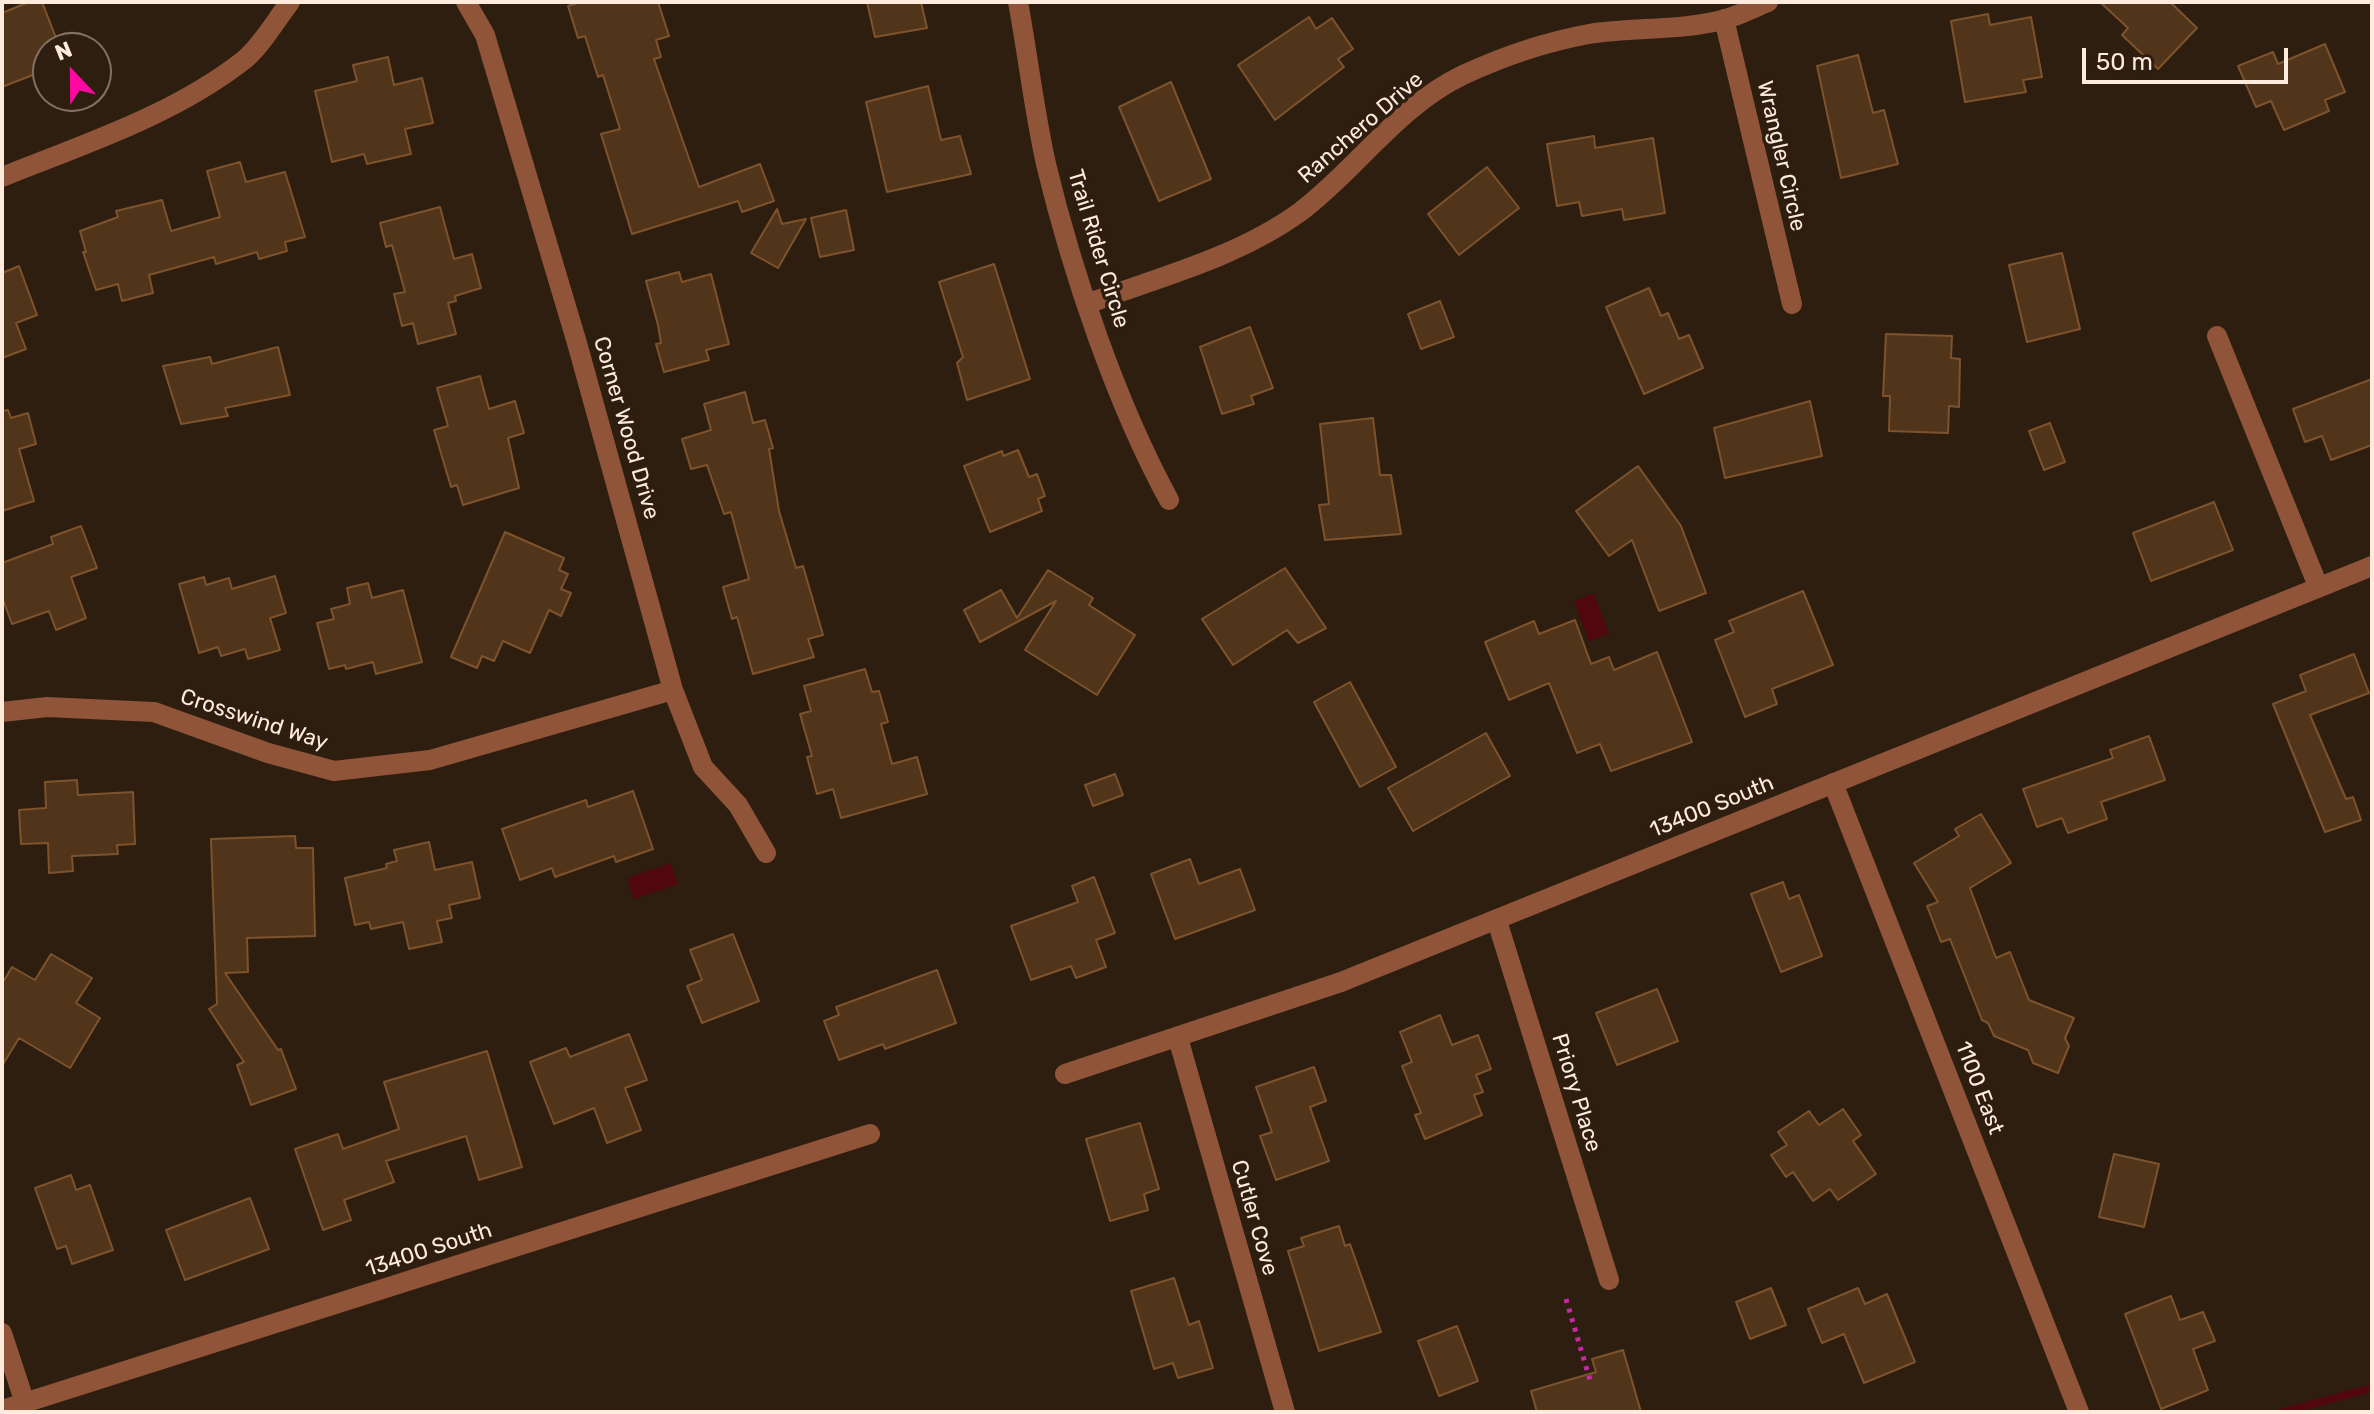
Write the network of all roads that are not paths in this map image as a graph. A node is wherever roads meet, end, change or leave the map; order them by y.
1 (290, 2) edge
2 (466, 2) edge
3 (1018, 2) edge
4 (1768, 2) edge
5 (1724, 19) junction
6 (2, 177) edge
7 (1089, 303) junction
8 (1792, 304) dead end
9 (2217, 336) dead end
10 (1169, 500) dead end
11 (2372, 566) edge
12 (2318, 586) junction
13 (673, 690) junction
14 (2, 712) edge
15 (1833, 783) junction
16 (766, 853) dead end
17 (1497, 921) junction
18 (1178, 1038) junction
19 (1065, 1074) dead end
20 (870, 1134) dead end
21 (1609, 1280) dead end
22 (2, 1333) edge
23 (25, 1403) junction
24 (2, 1410) edge
25 (1285, 1412) edge
26 (2079, 1412) edge

1 - 6 street
2 - 13 street, Corner Wood Drive
3 - 7 street, Trail Rider Circle
4 - 5 street, Ranchero Drive
5 - 7 street, Ranchero Drive
5 - 8 street, Wrangler Circle
7 - 10 street, Trail Rider Circle
9 - 12 street
11 - 12 street, 13400 South
12 - 15 street, 13400 South
13 - 14 street, Crosswind Way
13 - 16 street, Corner Wood Drive
15 - 17 street, 13400 South
15 - 26 street, 1100 East
17 - 18 street, 13400 South
17 - 21 street, Priory Place
18 - 19 street, 13400 South
18 - 25 street, Cutler Cove
20 - 23 street, 13400 South
22 - 23 street
23 - 24 street, 13400 South

